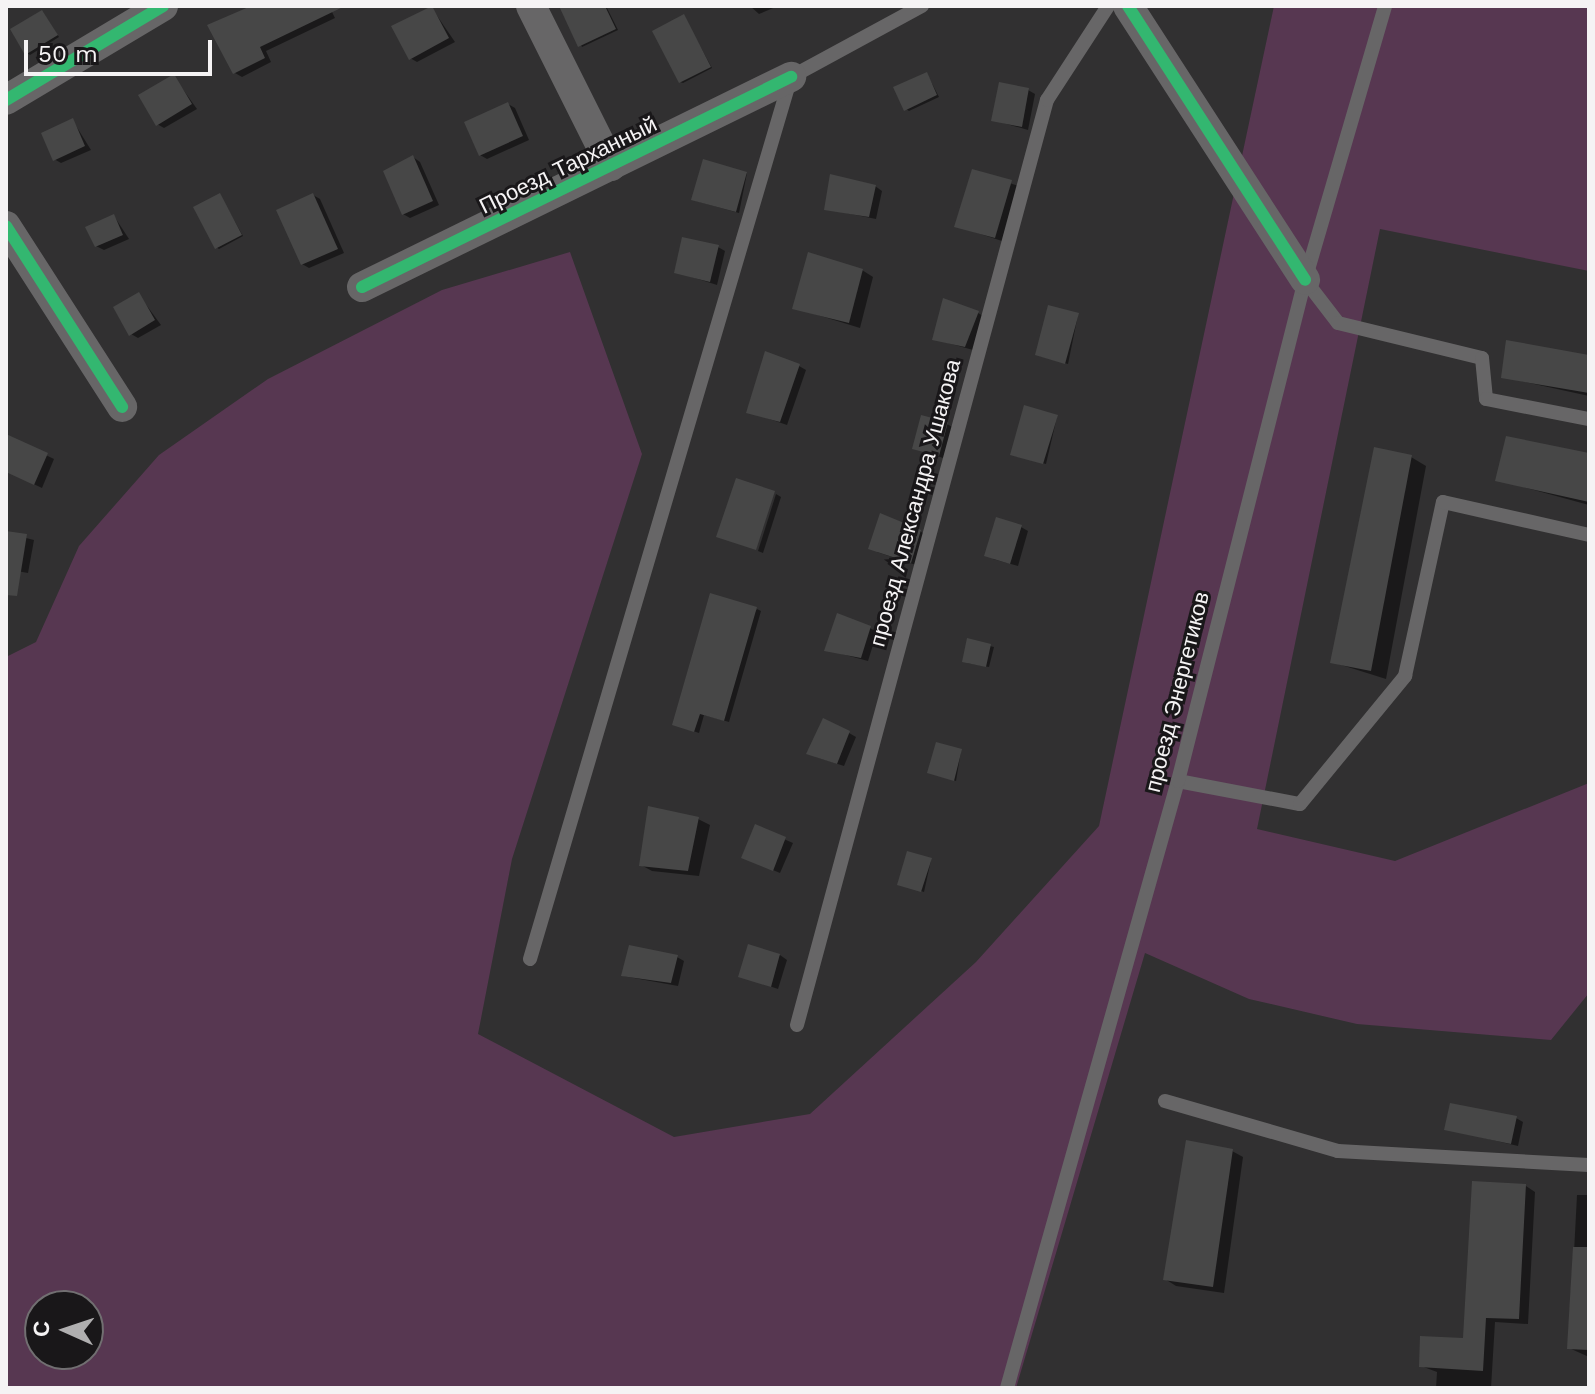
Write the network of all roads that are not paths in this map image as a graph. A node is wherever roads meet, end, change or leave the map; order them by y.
1 (163, 6) edge
2 (531, 6) edge
3 (922, 6) edge
4 (1108, 6) edge
5 (1128, 6) edge
6 (1385, 6) edge
7 (791, 77) junction
8 (6, 100) edge
9 (611, 166) junction
10 (6, 226) edge
11 (1305, 280) junction
12 (362, 287) dead end
13 (122, 407) dead end
14 (1589, 419) edge
15 (1589, 535) edge
16 (1178, 781) junction
17 (530, 959) dead end
18 (797, 1025) dead end
19 (1165, 1101) dead end
20 (1589, 1165) edge
21 (1007, 1388) edge

1 - 8 street
2 - 9 street
3 - 7 lane
4 - 18 lane, проезд Александра Ушакова
5 - 11 street
6 - 11 lane, проезд Энергетиков
7 - 9 street, Проезд Тарханный
7 - 17 lane
9 - 12 street, Проезд Тарханный
10 - 13 street
11 - 14 lane
11 - 16 lane, проезд Энергетиков
15 - 16 lane
16 - 21 lane, проезд Энергетиков
19 - 20 lane

